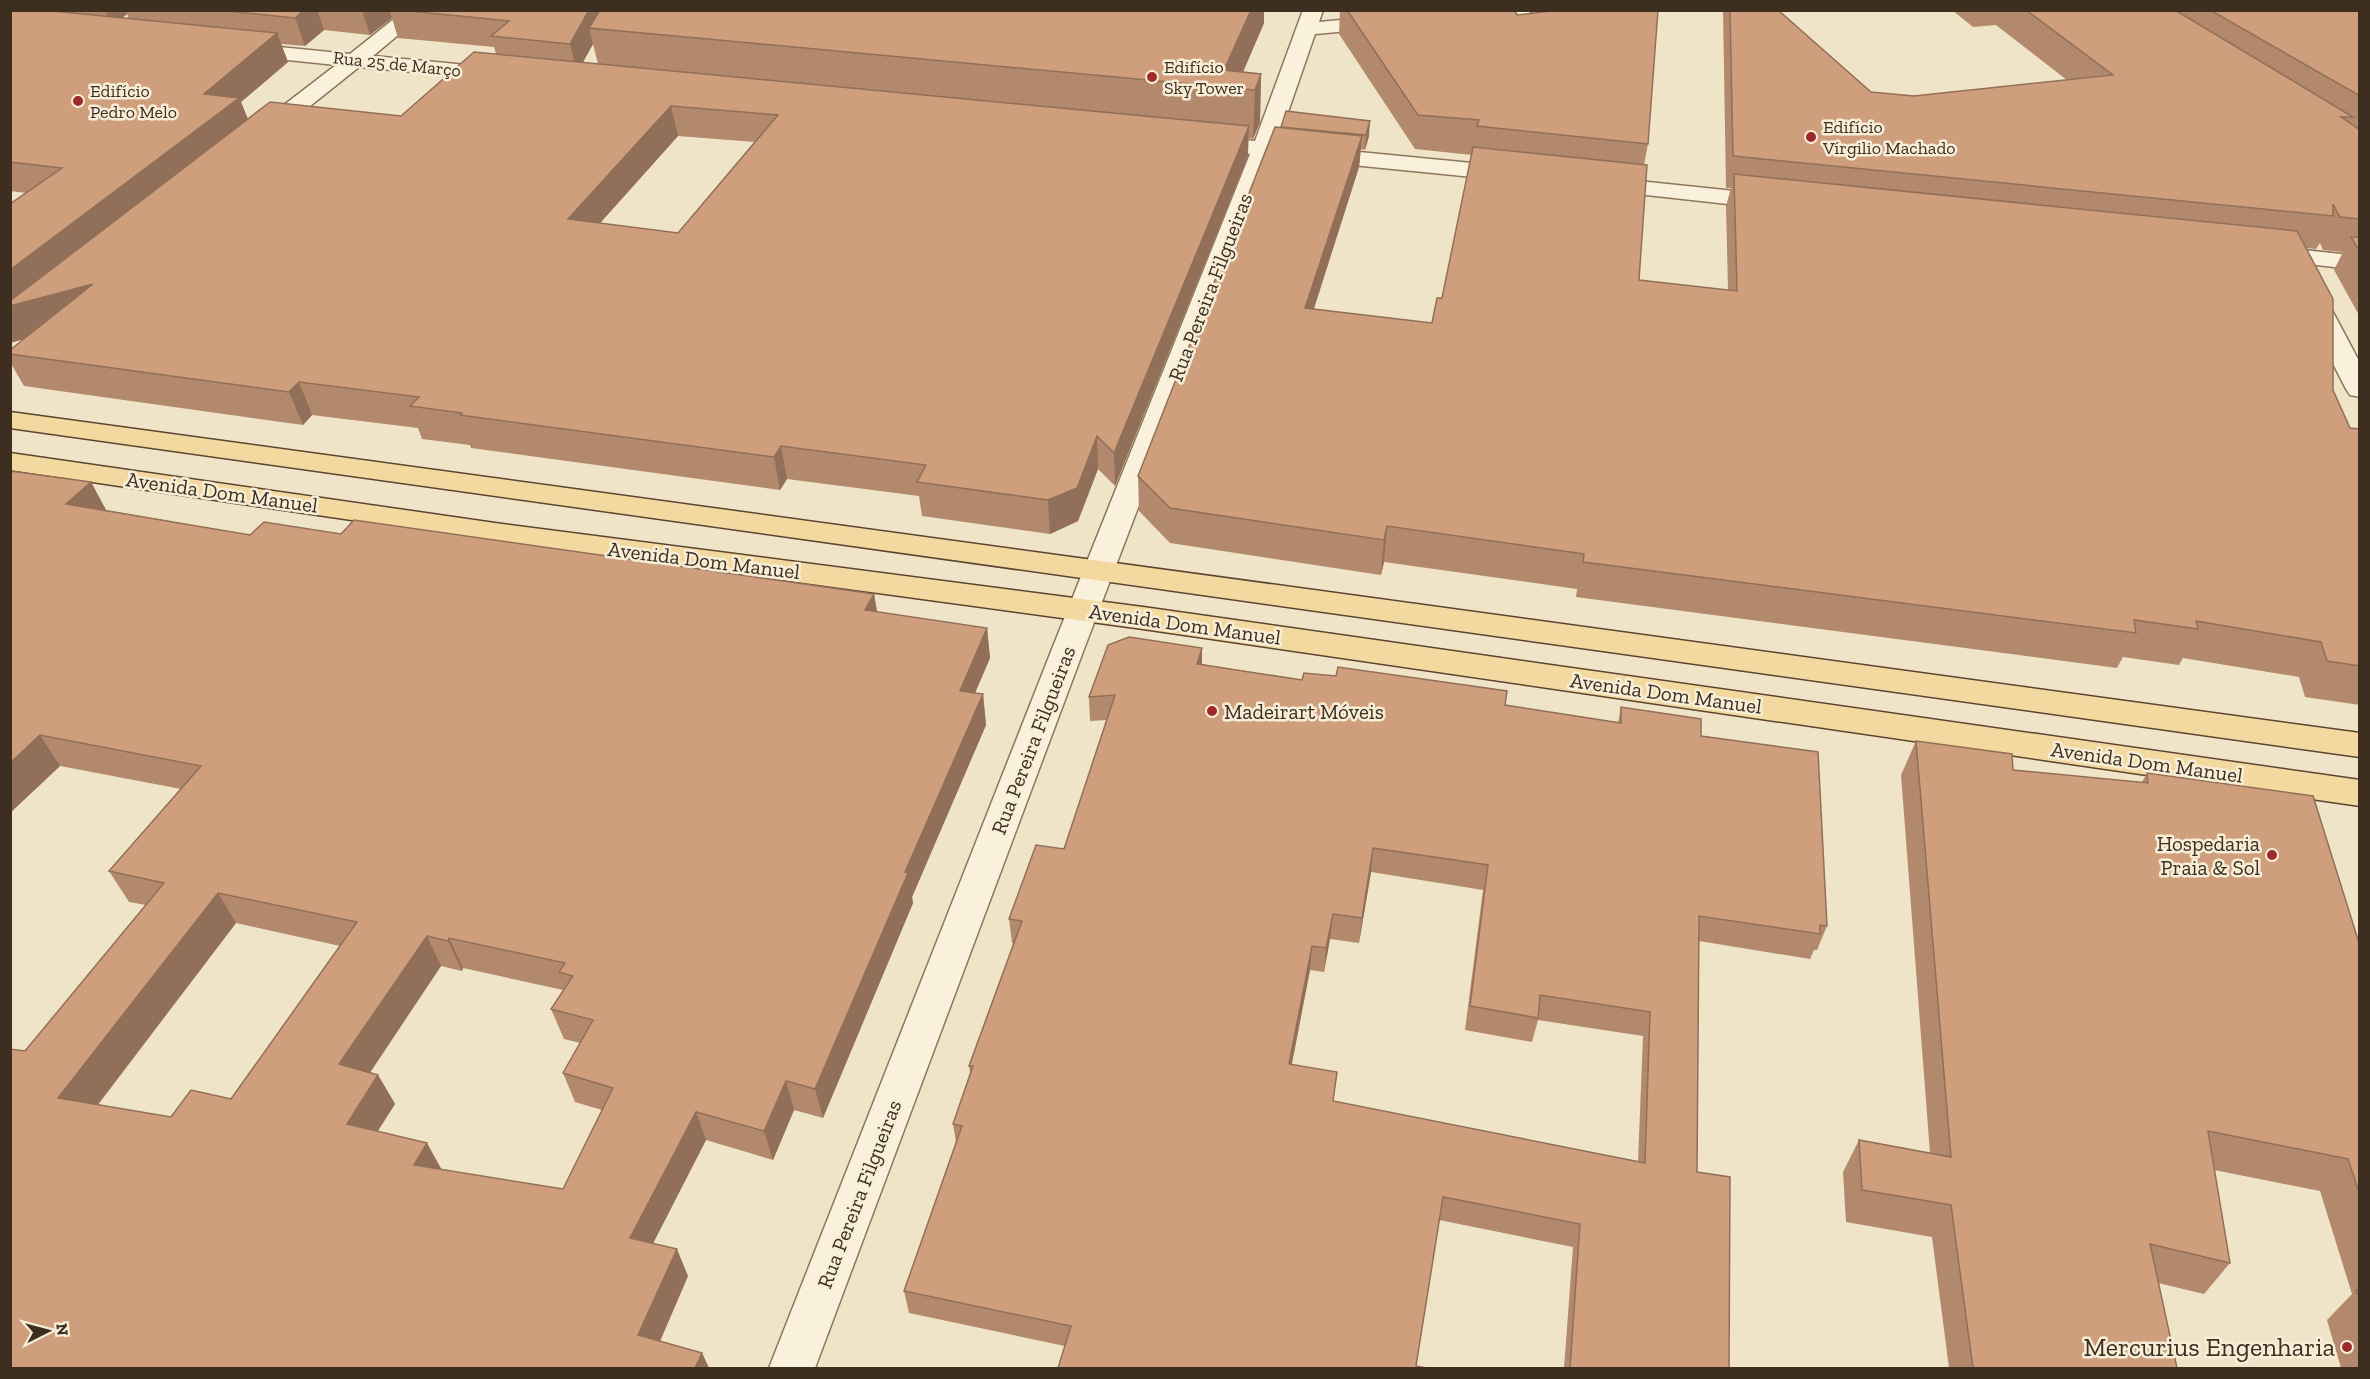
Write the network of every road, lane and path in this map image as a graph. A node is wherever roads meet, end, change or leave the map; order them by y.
1 (418, 10) edge
2 (1524, 10) edge
3 (1444, 17) edge
4 (1309, 20) edge
5 (1398, 21) edge
6 (215, 46) edge
7 (354, 60) junction
8 (515, 76) edge
9 (1188, 141) edge
10 (246, 146) edge
11 (1264, 149) junction
12 (1535, 177) edge
13 (1582, 182) edge
14 (1793, 204) edge
15 (2245, 251) edge
16 (2291, 256) junction
17 (2360, 263) edge
18 (2360, 389) edge
19 (10, 420) edge
20 (10, 461) edge
21 (1100, 569) junction
22 (1083, 610) junction
23 (2360, 745) edge
24 (2360, 793) edge
25 (792, 1368) edge

1 - 7 street
2 - 3 street
4 - 5 street
4 - 11 street, Rua Pereira Filgueiras
6 - 7 street, Rua 25 de Março
7 - 8 street, Rua 25 de Março
7 - 10 street
9 - 11 street
11 - 12 street
11 - 21 street, Rua Pereira Filgueiras
13 - 14 street
15 - 16 street
16 - 17 street
16 - 18 street
19 - 21 main road, Avenida Dom Manuel
20 - 22 main road, Avenida Dom Manuel
21 - 22 street, Rua Pereira Filgueiras
21 - 23 main road, Avenida Dom Manuel
22 - 24 main road, Avenida Dom Manuel
22 - 25 street, Rua Pereira Filgueiras

